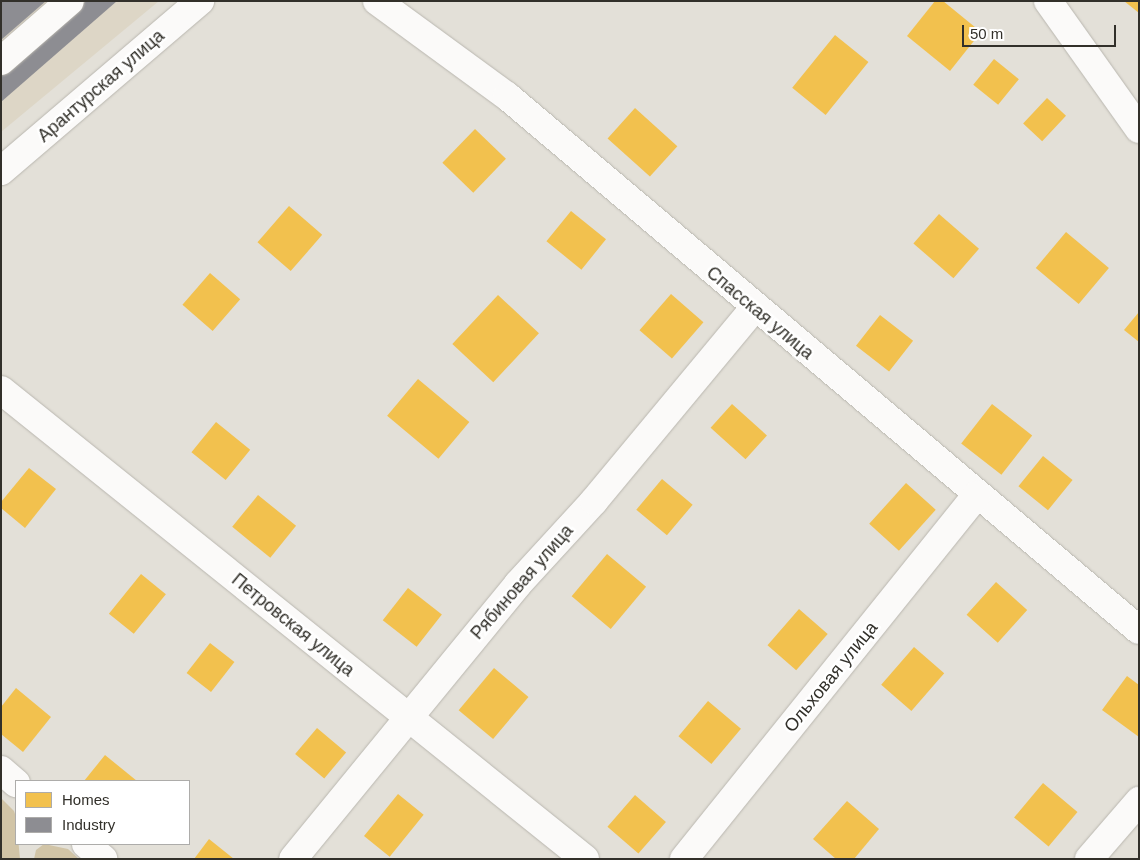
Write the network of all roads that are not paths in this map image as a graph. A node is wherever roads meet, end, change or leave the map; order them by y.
1 (70, 1) edge
2 (200, 1) edge
3 (377, 1) edge
4 (1048, 1) edge
5 (1, 61) edge
6 (1139, 128) edge
7 (1, 171) edge
8 (754, 308) junction
9 (1, 390) edge
10 (977, 495) junction
11 (1139, 630) edge
12 (408, 718) junction
13 (1, 770) edge
14 (15, 782) edge
15 (1139, 801) edge
16 (87, 845) edge
17 (103, 859) edge
18 (293, 859) edge
19 (585, 859) edge
20 (684, 859) edge
21 (1089, 859) edge

1 - 5 street
2 - 7 street, Арантурская улица
3 - 8 street, Спасская улица
4 - 6 street
8 - 10 street, Спасская улица
8 - 12 street, Рябиновая улица
9 - 12 street, Петровская улица
10 - 11 street, Спасская улица
10 - 20 street, Ольховая улица
12 - 18 street, Рябиновая улица
12 - 19 street, Петровская улица
13 - 14 street
15 - 21 street
16 - 17 street

